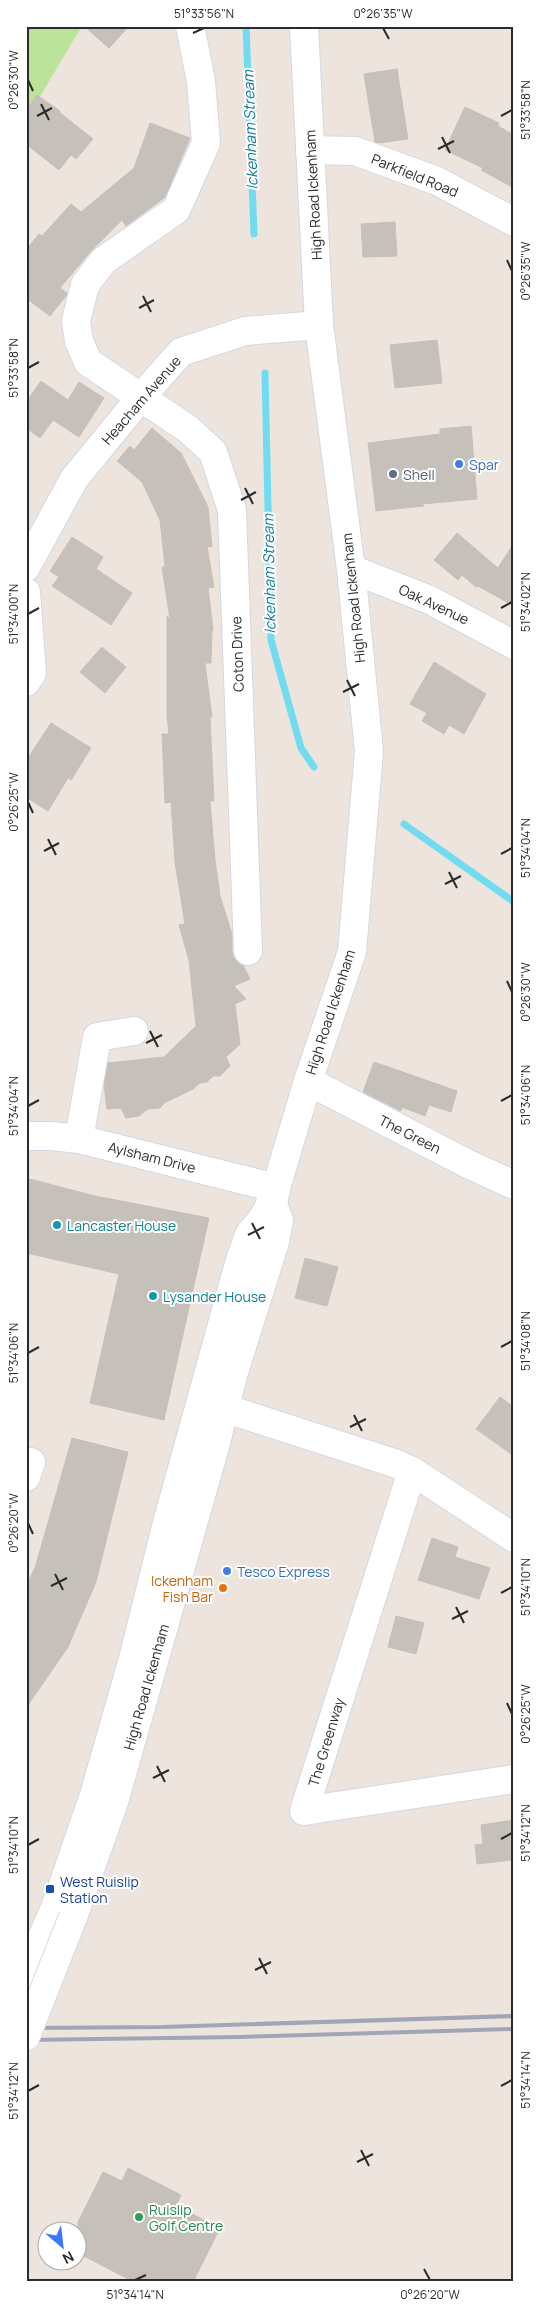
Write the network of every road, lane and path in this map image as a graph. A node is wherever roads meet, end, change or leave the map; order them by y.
1 (190, 26) edge
2 (304, 26) edge
3 (310, 150) junction
4 (514, 222) edge
5 (319, 325) junction
6 (141, 397) junction
7 (26, 567) edge
8 (351, 569) junction
9 (26, 592) edge
10 (514, 645) edge
11 (26, 682) edge
12 (248, 951) dead end
13 (134, 1031) dead end
14 (308, 1082) junction
15 (26, 1136) edge
16 (79, 1139) junction
17 (514, 1185) edge
18 (276, 1188) junction
19 (213, 1404) junction
20 (412, 1471) junction
21 (514, 1538) edge
22 (514, 1778) edge
23 (64, 1912) junction
24 (26, 1974) edge
25 (26, 2036) edge

1 - 6 street, Coton Drive
2 - 3 street, High Road Ickenham
3 - 4 street, Parkfield Road
3 - 5 street, High Road Ickenham
5 - 6 street, Heacham Avenue
5 - 8 street, High Road Ickenham
6 - 7 street, Heacham Avenue
6 - 12 street, Coton Drive
8 - 10 street, Oak Avenue
8 - 14 street, High Road Ickenham
9 - 11 street
13 - 16 street
14 - 17 street, The Green
14 - 18 street, High Road Ickenham
15 - 16 street, Aylsham Drive
16 - 18 street, Aylsham Drive
18 - 19 street, High Road Ickenham
19 - 20 street
19 - 23 street, High Road Ickenham
20 - 21 street
20 - 22 street, The Greenway
23 - 24 street, High Road Ickenham
23 - 25 street, High Road Ickenham, bridge

